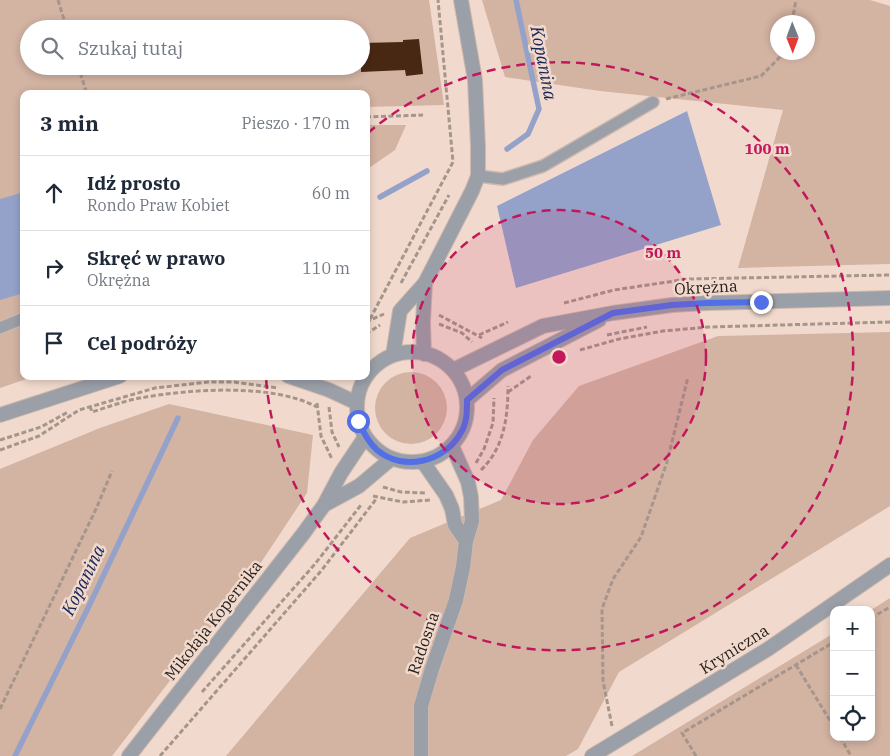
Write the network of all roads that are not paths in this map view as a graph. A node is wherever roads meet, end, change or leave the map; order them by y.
1 (461, 0) edge
2 (653, 102) road end
3 (478, 176) junction
4 (425, 283) junction
5 (890, 298) edge
6 (613, 313) junction
7 (20, 320) edge
8 (0, 328) edge
9 (424, 354) junction
10 (393, 355) junction
11 (453, 370) junction
12 (370, 371) edge
13 (108, 380) edge
14 (300, 380) edge
15 (364, 380) edge
16 (467, 400) junction
17 (357, 403) junction
18 (0, 415) edge
19 (365, 437) junction
20 (452, 446) junction
21 (391, 459) junction
22 (423, 462) junction
23 (324, 504) junction
24 (466, 541) junction
25 (890, 565) edge
26 (129, 756) edge
27 (421, 756) edge
28 (592, 756) edge

1 - 3 street
2 - 3 lane
3 - 4 street
4 - 9 street
4 - 10 street
5 - 6 street, Okrężna
6 - 11 street, Okrężna
6 - 16 street, Okrężna
7 - 8 lane
9 - 10 street
9 - 11 street
10 - 12 street
11 - 16 street
13 - 18 street
14 - 17 street
15 - 17 street
16 - 20 street
17 - 19 street
19 - 21 street
19 - 23 street, Mikołaja Kopernika
20 - 22 street
20 - 24 street, Radosna
21 - 22 street
21 - 23 street, Mikołaja Kopernika
22 - 24 street
23 - 26 street, Mikołaja Kopernika
24 - 27 street, Radosna
25 - 28 street, Kryniczna

